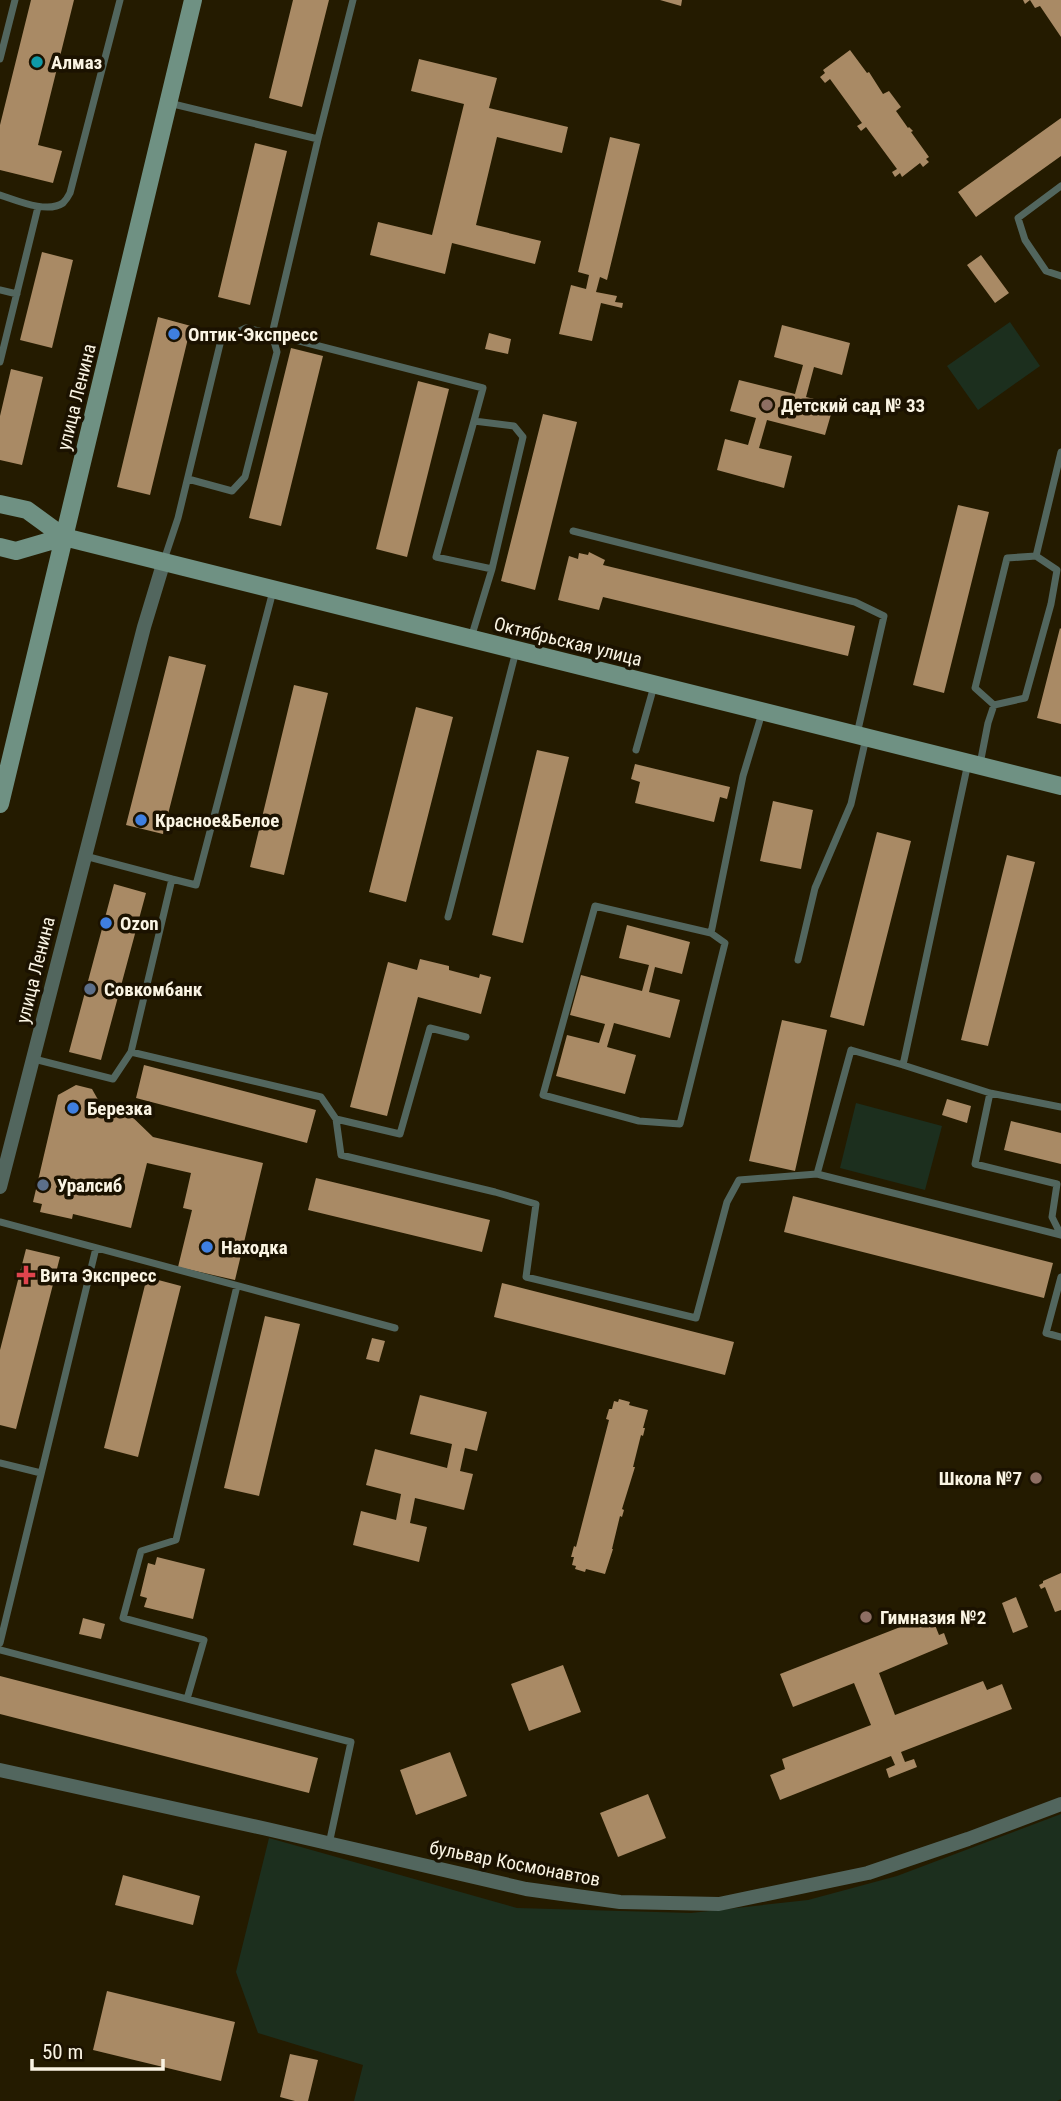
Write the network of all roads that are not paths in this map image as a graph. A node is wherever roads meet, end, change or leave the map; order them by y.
1 (15, 0) edge
2 (120, 0) edge
3 (193, 0) edge
4 (353, 0) edge
5 (0, 59) edge
6 (169, 103) junction
7 (318, 139) junction
8 (1061, 186) edge
9 (0, 195) edge
10 (38, 206) junction
11 (1061, 276) edge
12 (0, 290) edge
13 (17, 294) junction
14 (272, 334) junction
15 (0, 362) edge
16 (474, 421) junction
17 (1061, 452) edge
18 (188, 480) junction
19 (0, 504) edge
20 (573, 531) dead end
21 (64, 537) junction
22 (0, 547) edge
23 (1036, 556) junction
24 (164, 561) junction
25 (492, 569) junction
26 (274, 589) junction
27 (471, 639) junction
28 (516, 650) junction
29 (655, 684) junction
30 (994, 705) junction
31 (763, 711) junction
32 (861, 736) junction
33 (636, 750) dead end
34 (974, 764) junction
35 (1061, 786) edge
36 (0, 804) edge
37 (85, 856) junction
38 (172, 879) junction
39 (448, 917) dead end
40 (712, 933) junction
41 (798, 960) dead end
42 (466, 1037) dead end
43 (131, 1052) junction
44 (34, 1059) junction
45 (903, 1065) junction
46 (990, 1093) junction
47 (1061, 1107) edge
48 (336, 1119) junction
49 (817, 1174) junction
50 (0, 1187) edge
51 (0, 1223) edge
52 (1061, 1235) edge
53 (96, 1248) junction
54 (1061, 1277) edge
55 (237, 1286) junction
56 (395, 1328) dead end
57 (1061, 1337) edge
58 (0, 1463) edge
59 (41, 1473) junction
60 (0, 1643) edge
61 (0, 1650) edge
62 (187, 1699) junction
63 (0, 1770) edge
64 (1061, 1804) edge
65 (329, 1844) junction

1 - 5 lane
2 - 10 lane
3 - 6 street, улица Ленина
4 - 7 lane
6 - 7 lane
6 - 21 street, улица Ленина
7 - 14 lane
8 - 11 lane
9 - 10 lane
10 - 13 lane
12 - 13 lane
13 - 15 lane
14 - 16 lane
14 - 18 lane
14 - 18 lane
16 - 25 lane
16 - 25 lane
17 - 23 lane
18 - 24 lane
19 - 21 street, Октябрьская улица
20 - 32 lane
21 - 22 street, Октябрьская улица
21 - 24 street, Октябрьская улица
21 - 36 street, улица Ленина
23 - 30 lane
23 - 30 lane
24 - 26 street, Октябрьская улица
24 - 37 street, улица Ленина
25 - 27 lane
26 - 27 street, Октябрьская улица
26 - 38 lane
27 - 28 street, Октябрьская улица
28 - 29 street, Октябрьская улица
28 - 39 lane
29 - 31 street, Октябрьская улица
29 - 33 lane
30 - 34 lane
31 - 32 street, Октябрьская улица
31 - 40 lane
32 - 34 street, Октябрьская улица
32 - 41 lane
34 - 35 street, Октябрьская улица
34 - 45 lane
37 - 38 lane
37 - 44 street, улица Ленина
38 - 43 lane
40 - 40 lane
42 - 48 lane
43 - 44 lane
43 - 48 lane
44 - 50 street, улица Ленина
45 - 46 lane
45 - 49 lane
46 - 47 lane
46 - 52 lane
48 - 49 lane
49 - 52 lane
51 - 53 lane
53 - 55 lane
53 - 59 lane
54 - 57 lane
55 - 56 lane
55 - 62 lane
58 - 59 lane
59 - 60 lane
61 - 62 lane
62 - 65 lane
63 - 65 street, бульвар Космонавтов
64 - 65 street, бульвар Космонавтов

